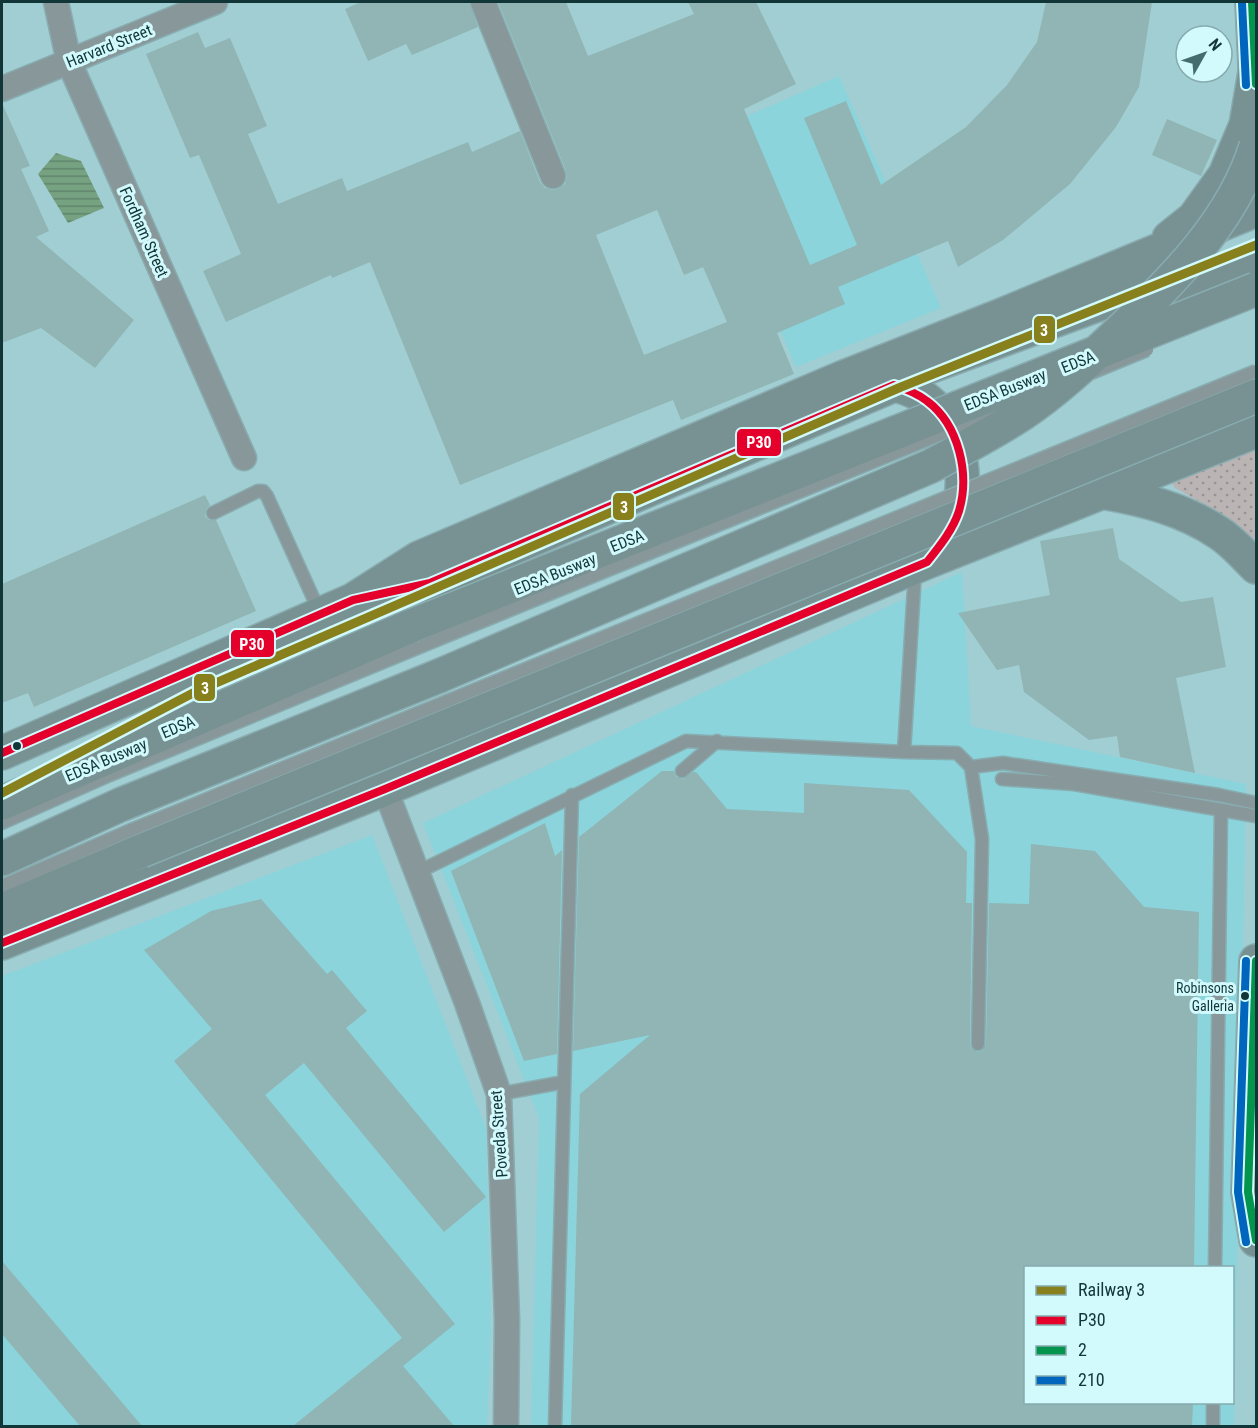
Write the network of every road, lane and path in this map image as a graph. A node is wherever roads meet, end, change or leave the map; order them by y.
1 (57, 2) edge
2 (215, 2) edge
3 (483, 2) edge
4 (1252, 2) edge
5 (69, 62) junction
6 (1256, 78) edge
7 (2, 88) edge
8 (1257, 146) edge
9 (553, 176) dead end
10 (1257, 210) edge
11 (1257, 246) edge
12 (1152, 252) junction
13 (1257, 261) edge
14 (1198, 267) joint
15 (1257, 289) edge
16 (1158, 346) dead end
17 (1257, 372) edge
18 (902, 387) junction
19 (1257, 396) edge
20 (1257, 431) edge
21 (244, 458) dead end
22 (1101, 492) junction
23 (213, 513) dead end
24 (921, 565) junction
25 (1257, 567) edge
26 (353, 600) junction
27 (321, 614) junction
28 (417, 636) junction
29 (717, 741) junction
30 (904, 752) junction
31 (2, 753) edge
32 (971, 767) junction
33 (682, 771) dead end
34 (1002, 779) dead end
35 (385, 789) junction
36 (572, 795) junction
37 (2, 803) edge
38 (1257, 803) edge
39 (1221, 811) junction
40 (1257, 816) edge
41 (2, 823) edge
42 (136, 840) junction
43 (2, 859) edge
44 (416, 873) junction
45 (10, 915) edge
46 (1257, 961) edge
47 (978, 1044) dead end
48 (564, 1082) junction
49 (499, 1094) junction
50 (1257, 1240) edge
51 (1215, 1266) edge
52 (1213, 1404) edge
53 (506, 1426) edge
54 (555, 1426) edge
55 (1213, 1426) edge

1 - 5 street, Fordham Street
2 - 5 street, Harvard Street
3 - 9 street
4 - 6 main road
5 - 7 street, Harvard Street
5 - 21 street, Fordham Street
6 - 12 highway
8 - 43 highway, bridge
10 - 12 highway
11 - 14 main road
12 - 26 highway
13 - 18 highway
14 - 18 highway
15 - 28 highway, EDSA, bridge
16 - 28 lane, EDSA Busway, bridge
17 - 42 lane, bridge
18 - 24 highway
18 - 26 highway
19 - 42 highway, bridge
20 - 22 highway
22 - 24 highway
22 - 25 highway
23 - 27 lane
24 - 30 lane
24 - 35 highway
26 - 27 highway
27 - 31 highway
28 - 37 highway, EDSA
28 - 41 lane, EDSA Busway
29 - 30 lane
29 - 33 lane
29 - 36 lane
30 - 32 lane
32 - 38 lane
32 - 47 lane
34 - 39 lane
35 - 44 street, Poveda Street
35 - 45 highway
36 - 44 lane
36 - 48 lane
39 - 40 lane
39 - 51 lane
42 - 45 highway
44 - 49 street, Poveda Street
46 - 50 main road
48 - 49 lane
48 - 54 lane
49 - 53 street, Poveda Street
52 - 55 lane

